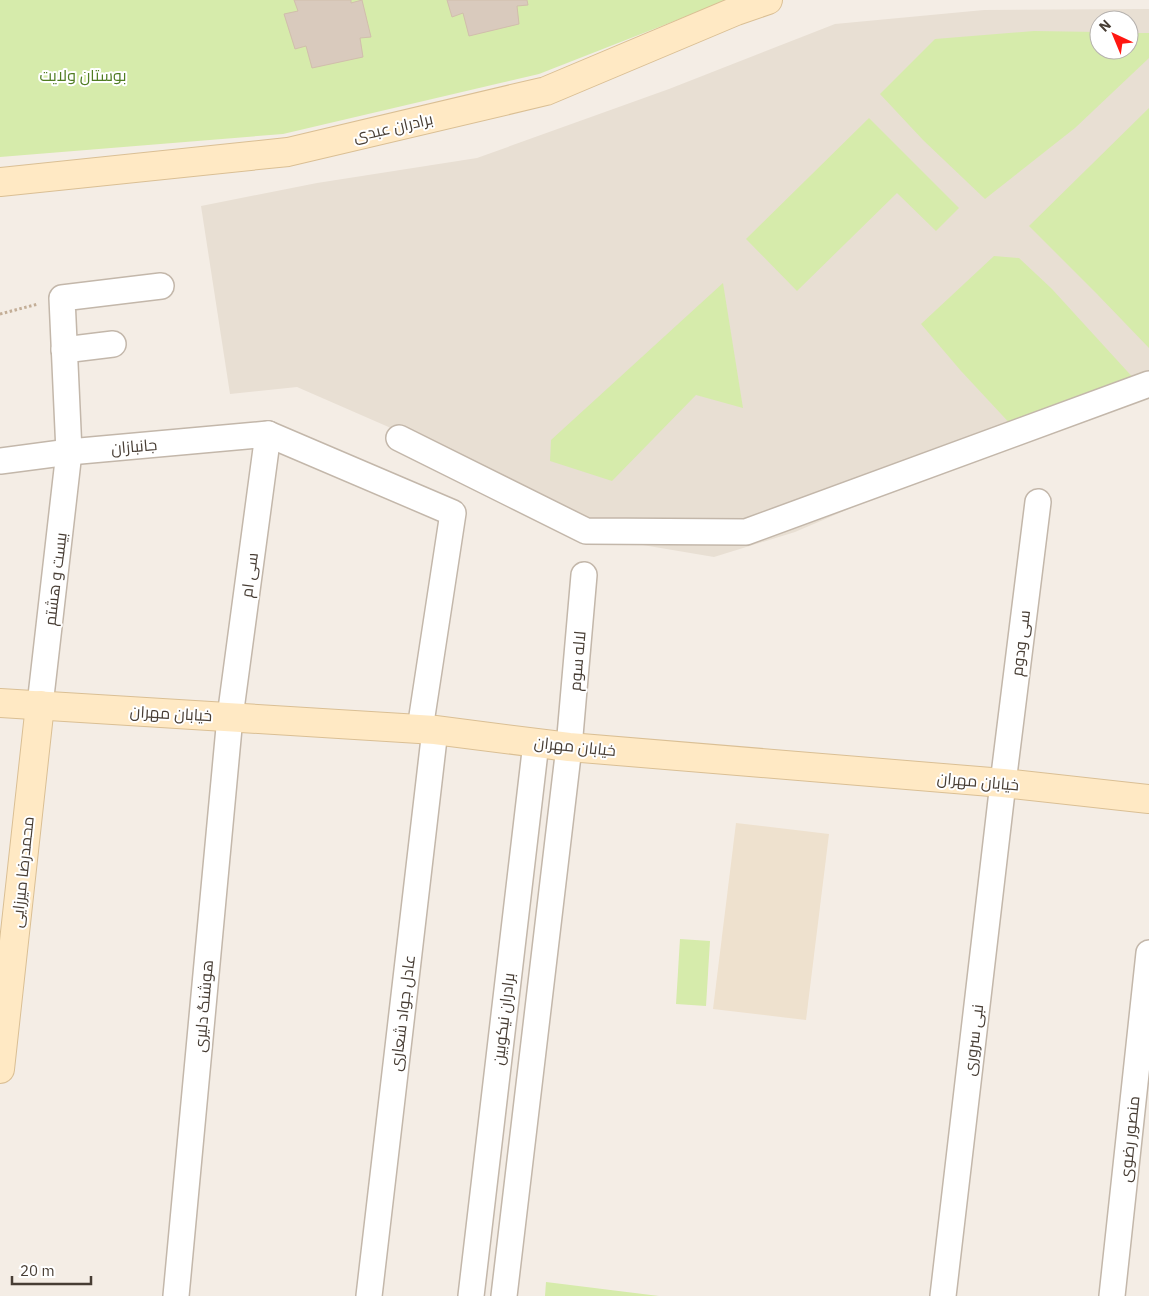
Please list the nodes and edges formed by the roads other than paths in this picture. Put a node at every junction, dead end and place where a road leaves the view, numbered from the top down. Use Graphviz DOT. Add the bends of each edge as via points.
graph roads {
  1 [pos="768,0"];
  2 [pos="0,182"];
  3 [pos="161,286"];
  4 [pos="114,344"];
  5 [pos="64,350"];
  6 [pos="1149,384"];
  7 [pos="268,434"];
  8 [pos="399,438"];
  9 [pos="69,452"];
  10 [pos="0,461"];
  11 [pos="1038,502"];
  12 [pos="584,575"];
  13 [pos="0,703"];
  14 [pos="40,705"];
  15 [pos="230,717"];
  16 [pos="427,730"];
  17 [pos="536,743"];
  18 [pos="569,747"];
  19 [pos="1002,783"];
  20 [pos="1149,799"];
  21 [pos="1149,953"];
  22 [pos="0,1069"];
  23 [pos="176,1296"];
  24 [pos="369,1296"];
  25 [pos="471,1296"];
  26 [pos="504,1296"];
  27 [pos="943,1296"];
  28 [pos="1112,1296"];
  1 -- 2 [label="main road, برادران عبدی" via="736,10 546,91 527,96 288,152"];
  3 -- 5 [label="street, بیست و هشتم" via="62,298"];
  4 -- 5 [label="street"];
  5 -- 9 [label="street, بیست و هشتم"];
  6 -- 8 [label="street" via="746,532 586,531"];
  7 -- 9 [label="street, جانبازان"];
  7 -- 15 [label="street, سی ام"];
  7 -- 16 [label="street, عادل جواد شعاری" via="453,513"];
  9 -- 10 [label="street, جانبازان"];
  9 -- 14 [label="street, بیست و هشتم"];
  11 -- 19 [label="street, سی ودوم"];
  12 -- 18 [label="street, لاله سوم"];
  13 -- 14 [label="main road, خیابان مهران"];
  14 -- 15 [label="main road, خیابان مهران"];
  14 -- 22 [label="main road, محمدرضا میرزایی"];
  15 -- 16 [label="main road, خیابان مهران"];
  15 -- 23 [label="street, هوشنگ دلیری"];
  16 -- 17 [label="main road, خیابان مهران"];
  16 -- 24 [label="street, عادل جواد شعاری"];
  17 -- 18 [label="main road, خیابان مهران"];
  17 -- 25 [label="street, برادران نیکوبین"];
  18 -- 19 [label="main road, خیابان مهران"];
  18 -- 26 [label="street, برادران نیکوبین"];
  19 -- 20 [label="main road, خیابان مهران"];
  19 -- 27 [label="street, نبی سروری"];
  21 -- 28 [label="street, منصور رضوی"];
}
